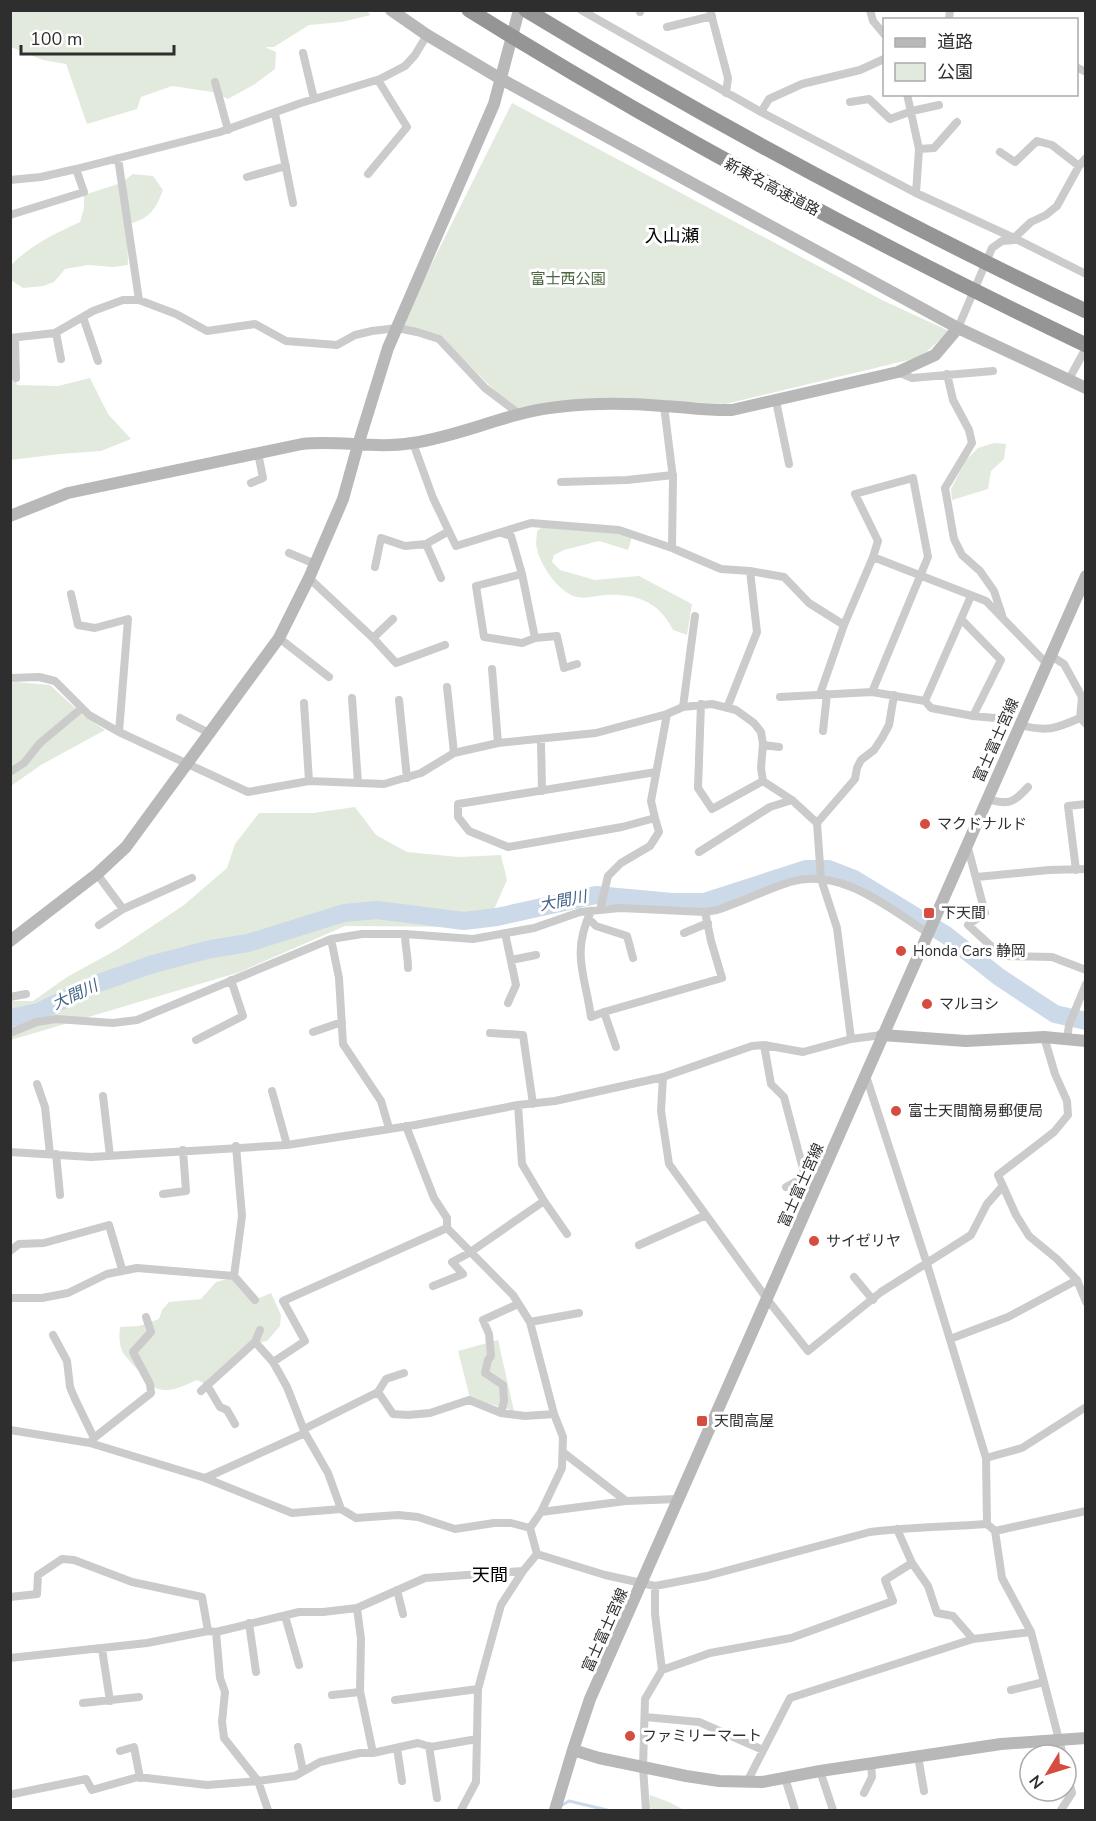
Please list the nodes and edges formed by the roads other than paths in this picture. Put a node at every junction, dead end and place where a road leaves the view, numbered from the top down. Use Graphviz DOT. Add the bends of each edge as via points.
graph roads {
  1 [pos="391,10"];
  2 [pos="469,10"];
  3 [pos="519,10"];
  4 [pos="526,10"];
  5 [pos="581,10"];
  6 [pos="870,10"];
  7 [pos="711,13"];
  8 [pos="667,27"];
  9 [pos="883,32"];
  10 [pos="427,35"];
  11 [pos="303,53"];
  12 [pos="883,60"];
  13 [pos="501,79"];
  14 [pos="378,80"];
  15 [pos="215,82"];
  16 [pos="726,93"];
  17 [pos="908,96"];
  18 [pos="314,99"];
  19 [pos="850,102"];
  20 [pos="939,105"];
  21 [pos="912,111"];
  22 [pos="761,112"];
  23 [pos="275,113"];
  24 [pos="957,122"];
  25 [pos="228,130"];
  26 [pos="919,149"];
  27 [pos="1000,152"];
  28 [pos="118,158"];
  29 [pos="1083,163"];
  30 [pos="286,166"];
  31 [pos="76,169"];
  32 [pos="368,174"];
  33 [pos="247,177"];
  34 [pos="10,180"];
  35 [pos="916,193"];
  36 [pos="293,203"];
  37 [pos="10,215"];
  38 [pos="1015,239"];
  39 [pos="1086,274"];
  40 [pos="139,300"];
  41 [pos="1086,311"];
  42 [pos="83,317"];
  43 [pos="397,328"];
  44 [pos="958,328"];
  45 [pos="56,333"];
  46 [pos="13,338"];
  47 [pos="1086,347"];
  48 [pos="61,359"];
  49 [pos="98,361"];
  50 [pos="993,371"];
  51 [pos="898,372"];
  52 [pos="947,374"];
  53 [pos="16,378"];
  54 [pos="1069,379"];
  55 [pos="1086,387"];
  56 [pos="776,401"];
  57 [pos="664,406"];
  58 [pos="518,413"];
  59 [pos="413,443"];
  60 [pos="358,445"];
  61 [pos="258,453"];
  62 [pos="789,464"];
  63 [pos="673,475"];
  64 [pos="561,482"];
  65 [pos="251,483"];
  66 [pos="10,516"];
  67 [pos="449,531"];
  68 [pos="501,533"];
  69 [pos="426,544"];
  70 [pos="672,548"];
  71 [pos="289,553"];
  72 [pos="873,557"];
  73 [pos="315,564"];
  74 [pos="375,567"];
  75 [pos="750,571"];
  76 [pos="522,574"];
  77 [pos="921,576"];
  78 [pos="1086,576"];
  79 [pos="309,578"];
  80 [pos="441,578"];
  81 [pos="71,594"];
  82 [pos="971,596"];
  83 [pos="695,616"];
  84 [pos="1002,616"];
  85 [pos="393,619"];
  86 [pos="962,619"];
  87 [pos="844,625"];
  88 [pos="373,638"];
  89 [pos="535,638"];
  90 [pos="279,639"];
  91 [pos="444,645"];
  92 [pos="1049,660"];
  93 [pos="578,664"];
  94 [pos="492,669"];
  95 [pos="329,677"];
  96 [pos="10,678"];
  97 [pos="447,687"];
  98 [pos="872,692"];
  99 [pos="824,694"];
  100 [pos="894,695"];
  101 [pos="352,698"];
  102 [pos="780,698"];
  103 [pos="399,700"];
  104 [pos="925,701"];
  105 [pos="304,703"];
  106 [pos="701,704"];
  107 [pos="683,707"];
  108 [pos="82,708"];
  109 [pos="727,708"];
  110 [pos="667,714"];
  111 [pos="973,716"];
  112 [pos="180,718"];
  113 [pos="994,718"];
  114 [pos="1083,721"];
  115 [pos="1020,725"];
  116 [pos="823,731"];
  117 [pos="119,732"];
  118 [pos="209,733"];
  119 [pos="541,740"];
  120 [pos="498,743"];
  121 [pos="763,745"];
  122 [pos="779,747"];
  123 [pos="454,753"];
  124 [pos="187,764"];
  125 [pos="10,772"];
  126 [pos="656,772"];
  127 [pos="407,778"];
  128 [pos="309,781"];
  129 [pos="764,781"];
  130 [pos="358,783"];
  131 [pos="1028,788"];
  132 [pos="542,791"];
  133 [pos="986,799"];
  134 [pos="792,800"];
  135 [pos="1086,804"];
  136 [pos="655,818"];
  137 [pos="817,823"];
  138 [pos="966,843"];
  139 [pos="699,852"];
  140 [pos="1081,869"];
  141 [pos="97,874"];
  142 [pos="977,877"];
  143 [pos="192,878"];
  144 [pos="821,879"];
  145 [pos="123,909"];
  146 [pos="705,912"];
  147 [pos="593,913"];
  148 [pos="708,923"];
  149 [pos="99,925"];
  150 [pos="505,933"];
  151 [pos="684,933"];
  152 [pos="928,933"];
  153 [pos="405,934"];
  154 [pos="331,939"];
  155 [pos="10,941"];
  156 [pos="536,955"];
  157 [pos="633,958"];
  158 [pos="511,960"];
  159 [pos="408,968"];
  160 [pos="1086,970"];
  161 [pos="231,980"];
  162 [pos="1086,984"];
  163 [pos="26,994"];
  164 [pos="10,997"];
  165 [pos="508,1003"];
  166 [pos="604,1012"];
  167 [pos="342,1022"];
  168 [pos="313,1032"];
  169 [pos="10,1033"];
  170 [pos="490,1033"];
  171 [pos="882,1035"];
  172 [pos="1044,1037"];
  173 [pos="1067,1038"];
  174 [pos="851,1039"];
  175 [pos="196,1040"];
  176 [pos="1086,1041"];
  177 [pos="764,1045"];
  178 [pos="616,1047"];
  179 [pos="866,1076"];
  180 [pos="663,1077"];
  181 [pos="37,1084"];
  182 [pos="272,1090"];
  183 [pos="103,1096"];
  184 [pos="533,1104"];
  185 [pos="518,1106"];
  186 [pos="406,1126"];
  187 [pos="389,1128"];
  188 [pos="287,1145"];
  189 [pos="236,1146"];
  190 [pos="183,1150"];
  191 [pos="10,1152"];
  192 [pos="53,1154"];
  193 [pos="110,1156"];
  194 [pos="806,1180"];
  195 [pos="786,1187"];
  196 [pos="1002,1187"];
  197 [pos="814,1191"];
  198 [pos="163,1194"];
  199 [pos="60,1195"];
  200 [pos="544,1201"];
  201 [pos="706,1215"];
  202 [pos="447,1228"];
  203 [pos="567,1234"];
  204 [pos="639,1245"];
  205 [pos="10,1251"];
  206 [pos="469,1253"];
  207 [pos="927,1264"];
  208 [pos="122,1269"];
  209 [pos="234,1276"];
  210 [pos="854,1277"];
  211 [pos="1077,1280"];
  212 [pos="433,1286"];
  213 [pos="10,1298"];
  214 [pos="767,1299"];
  215 [pos="255,1300"];
  216 [pos="873,1300"];
  217 [pos="1086,1302"];
  218 [pos="518,1304"];
  219 [pos="579,1313"];
  220 [pos="146,1317"];
  221 [pos="530,1322"];
  222 [pos="260,1330"];
  223 [pos="53,1335"];
  224 [pos="950,1340"];
  225 [pos="255,1342"];
  226 [pos="273,1362"];
  227 [pos="404,1373"];
  228 [pos="378,1392"];
  229 [pos="1086,1407"];
  230 [pos="501,1413"];
  231 [pos="554,1414"];
  232 [pos="236,1424"];
  233 [pos="10,1430"];
  234 [pos="305,1431"];
  235 [pos="92,1441"];
  236 [pos="564,1453"];
  237 [pos="986,1458"];
  238 [pos="206,1478"];
  239 [pos="678,1499"];
  240 [pos="626,1501"];
  241 [pos="341,1509"];
  242 [pos="1086,1511"];
  243 [pos="541,1512"];
  244 [pos="987,1524"];
  245 [pos="530,1528"];
  246 [pos="897,1528"];
  247 [pos="995,1531"];
  248 [pos="537,1554"];
  249 [pos="912,1563"];
  250 [pos="523,1571"];
  251 [pos="642,1582"];
  252 [pos="655,1586"];
  253 [pos="397,1590"];
  254 [pos="10,1597"];
  255 [pos="357,1608"];
  256 [pos="403,1614"];
  257 [pos="285,1616"];
  258 [pos="249,1623"];
  259 [pos="212,1631"];
  260 [pos="1031,1632"];
  261 [pos="973,1639"];
  262 [pos="102,1649"];
  263 [pos="10,1658"];
  264 [pos="299,1665"];
  265 [pos="662,1670"];
  266 [pos="256,1672"];
  267 [pos="1044,1682"];
  268 [pos="478,1689"];
  269 [pos="1011,1690"];
  270 [pos="360,1692"];
  271 [pos="332,1695"];
  272 [pos="139,1697"];
  273 [pos="395,1700"];
  274 [pos="110,1701"];
  275 [pos="83,1703"];
  276 [pos="645,1717"];
  277 [pos="1086,1738"];
  278 [pos="477,1739"];
  279 [pos="1059,1741"];
  280 [pos="429,1746"];
  281 [pos="298,1747"];
  282 [pos="397,1748"];
  283 [pos="573,1750"];
  284 [pos="763,1750"];
  285 [pos="120,1752"];
  286 [pos="373,1753"];
  287 [pos="918,1756"];
  288 [pos="871,1763"];
  289 [pos="643,1767"];
  290 [pos="820,1771"];
  291 [pos="303,1772"];
  292 [pos="140,1778"];
  293 [pos="785,1778"];
  294 [pos="258,1781"];
  295 [pos="402,1781"];
  296 [pos="747,1782"];
  297 [pos="924,1791"];
  298 [pos="864,1793"];
  299 [pos="13,1794"];
  300 [pos="437,1798"];
  301 [pos="646,1806"];
  302 [pos="268,1810"];
  303 [pos="461,1810"];
  304 [pos="555,1810"];
  305 [pos="795,1810"];
  306 [pos="833,1810"];
  1 -- 10 [label="street"];
  2 -- 47 [label="highway, 新東名高速道路, bridge" via="699,147"];
  3 -- 13 [label="street"];
  4 -- 41 [label="highway, 新東名高速道路, bridge" via="747,139"];
  5 -- 16 [label="street"];
  6 -- 9 [label="street" via="873,21"];
  7 -- 8 [label="street"];
  7 -- 16 [label="street" via="728,78"];
  10 -- 13 [label="street"];
  10 -- 14 [label="street" via="405,66"];
  11 -- 18 [label="street"];
  12 -- 22 [label="street" via="860,70 802,84 769,99"];
  13 -- 43 [label="street" via="495,104"];
  13 -- 44 [label="street"];
  14 -- 18 [label="street"];
  14 -- 32 [label="street" via="407,127"];
  15 -- 25 [label="street"];
  16 -- 22 [label="street"];
  17 -- 21 [label="street"];
  18 -- 23 [label="street"];
  19 -- 21 [label="street" via="870,99 890,119"];
  20 -- 21 [label="street"];
  21 -- 26 [label="street"];
  22 -- 35 [label="street"];
  23 -- 25 [label="street"];
  23 -- 30 [label="street"];
  24 -- 26 [label="street" via="934,148"];
  25 -- 28 [label="street"];
  26 -- 35 [label="street"];
  27 -- 29 [label="street" via="1015,162 1037,141"];
  28 -- 31 [label="street"];
  28 -- 40 [label="street"];
  29 -- 38 [label="street" via="1057,206 1031,222"];
  30 -- 33 [label="street"];
  30 -- 36 [label="street"];
  31 -- 34 [label="street"];
  31 -- 37 [label="street" via="84,192"];
  35 -- 38 [label="street"];
  38 -- 39 [label="street"];
  38 -- 44 [label="street" via="992,248"];
  40 -- 42 [label="street" via="123,300"];
  40 -- 43 [label="street" via="207,331 255,324 285,341 337,345 364,333"];
  42 -- 45 [label="street"];
  42 -- 49 [label="street"];
  43 -- 58 [label="street" via="438,339 485,388"];
  43 -- 60 [label="street"];
  44 -- 51 [label="street" via="935,355"];
  44 -- 54 [label="street"];
  45 -- 46 [label="street"];
  45 -- 48 [label="street"];
  46 -- 53 [label="street"];
  47 -- 54 [label="street"];
  50 -- 52 [label="street"];
  51 -- 52 [label="street" via="912,378"];
  51 -- 56 [label="street"];
  52 -- 84 [label="street" via="953,400 972,443 945,488 954,539 962,555 994,591"];
  54 -- 55 [label="street"];
  56 -- 57 [label="street" via="710,411"];
  56 -- 62 [label="street"];
  57 -- 58 [label="street" via="559,406"];
  57 -- 63 [label="street"];
  58 -- 59 [label="street"];
  59 -- 60 [label="street"];
  59 -- 67 [label="street"];
  60 -- 61 [label="street" via="320,442"];
  60 -- 73 [label="street" via="343,499"];
  61 -- 65 [label="street" via="263,478"];
  61 -- 66 [label="street" via="68,493"];
  63 -- 64 [label="street"];
  63 -- 70 [label="street"];
  67 -- 68 [label="street" via="456,546"];
  67 -- 69 [label="street"];
  68 -- 70 [label="street" via="531,523 619,530"];
  68 -- 76 [label="street" via="511,536"];
  69 -- 74 [label="street" via="405,546 381,538"];
  69 -- 80 [label="street"];
  70 -- 75 [label="street" via="721,568"];
  71 -- 73 [label="street"];
  72 -- 77 [label="street"];
  72 -- 77 [label="street" via="878,541 855,494 913,478 927,557"];
  72 -- 87 [label="street"];
  73 -- 79 [label="street"];
  75 -- 87 [label="street" via="784,577 809,603"];
  75 -- 109 [label="street" via="757,632"];
  76 -- 89 [label="street"];
  76 -- 89 [label="street" via="476,586 484,637 522,642"];
  77 -- 82 [label="street"];
  77 -- 98 [label="street"];
  78 -- 92 [label="street, 富士富士宮線"];
  79 -- 88 [label="street"];
  79 -- 90 [label="street"];
  81 -- 117 [label="street" via="78,625 95,628 128,619"];
  82 -- 84 [label="street" via="986,601"];
  82 -- 86 [label="street"];
  83 -- 107 [label="street"];
  84 -- 92 [label="street"];
  85 -- 88 [label="street"];
  86 -- 104 [label="street"];
  86 -- 111 [label="street" via="1001,660"];
  87 -- 99 [label="street"];
  88 -- 91 [label="street" via="396,663"];
  89 -- 93 [label="street" via="557,636 564,668"];
  90 -- 95 [label="street"];
  90 -- 118 [label="street"];
  92 -- 114 [label="street" via="1064,664 1082,698"];
  92 -- 115 [label="street, 富士富士宮線"];
  94 -- 120 [label="street"];
  96 -- 108 [label="street" via="55,681"];
  97 -- 123 [label="street"];
  98 -- 99 [label="street"];
  98 -- 100 [label="street"];
  99 -- 102 [label="street"];
  99 -- 116 [label="street"];
  100 -- 104 [label="street"];
  100 -- 137 [label="street" via="889,725 882,738 861,760 855,779"];
  101 -- 130 [label="street"];
  103 -- 127 [label="street"];
  104 -- 111 [label="street" via="931,708"];
  105 -- 128 [label="street"];
  106 -- 107 [label="street"];
  106 -- 109 [label="street"];
  106 -- 129 [label="street" via="698,788 712,808"];
  107 -- 110 [label="street"];
  108 -- 117 [label="street"];
  108 -- 125 [label="street"];
  109 -- 121 [label="street" via="754,723 761,732"];
  110 -- 119 [label="street" via="596,733"];
  110 -- 126 [label="street"];
  111 -- 113 [label="street"];
  112 -- 118 [label="street"];
  114 -- 115 [label="street" via="1052,729"];
  115 -- 133 [label="street, 富士富士宮線"];
  117 -- 124 [label="street"];
  118 -- 124 [label="street"];
  119 -- 120 [label="street"];
  119 -- 132 [label="street"];
  120 -- 123 [label="street"];
  121 -- 122 [label="street"];
  121 -- 129 [label="street"];
  123 -- 127 [label="street"];
  124 -- 128 [label="street" via="248,792"];
  124 -- 141 [label="street" via="138,834"];
  126 -- 132 [label="street"];
  126 -- 136 [label="street" via="651,801"];
  127 -- 130 [label="street" via="384,784"];
  128 -- 130 [label="street"];
  129 -- 134 [label="street"];
  131 -- 133 [label="street" via="1010,803"];
  132 -- 136 [label="street" via="458,804 458,817 469,831 508,847"];
  133 -- 138 [label="street, 富士富士宮線"];
  134 -- 137 [label="street"];
  134 -- 139 [label="street" via="770,807"];
  135 -- 140 [label="street" via="1068,806"];
  136 -- 147 [label="street" via="659,832 650,846 621,862 608,876"];
  137 -- 144 [label="street"];
  138 -- 142 [label="street"];
  138 -- 152 [label="street, 富士富士宮線"];
  140 -- 142 [label="street"];
  141 -- 145 [label="street"];
  141 -- 155 [label="street"];
  142 -- 160 [label="street" via="985,913 968,925 1002,956 1052,957"];
  143 -- 145 [label="street"];
  144 -- 146 [label="street" via="790,882"];
  144 -- 152 [label="street" via="851,886"];
  144 -- 174 [label="street" via="837,928"];
  145 -- 149 [label="street"];
  146 -- 147 [label="street" via="620,908"];
  146 -- 148 [label="street"];
  147 -- 150 [label="street" via="580,912 534,928"];
  147 -- 157 [label="street" via="596,926 627,936"];
  147 -- 166 [label="street" via="583,927 580,960 591,1017"];
  148 -- 151 [label="street"];
  148 -- 166 [label="street" via="722,978"];
  150 -- 153 [label="street" via="472,939"];
  150 -- 158 [label="street"];
  152 -- 171 [label="street, 富士富士宮線"];
  153 -- 154 [label="street"];
  153 -- 159 [label="street"];
  154 -- 161 [label="street"];
  154 -- 167 [label="street"];
  156 -- 158 [label="street"];
  158 -- 165 [label="street" via="516,985"];
  161 -- 169 [label="street" via="137,1020 113,1023 56,1019"];
  161 -- 175 [label="street" via="243,1016"];
  162 -- 173 [label="street" via="1074,1009"];
  163 -- 164 [label="street"];
  166 -- 178 [label="street"];
  167 -- 168 [label="street"];
  167 -- 187 [label="street" via="343,1044 381,1101"];
  170 -- 184 [label="street" via="523,1035"];
  171 -- 172 [label="street" via="966,1041"];
  171 -- 174 [label="street"];
  171 -- 179 [label="street, 富士富士宮線"];
  172 -- 173 [label="street"];
  172 -- 196 [label="street" via="1067,1101 1068,1115 1054,1132 998,1175"];
  173 -- 176 [label="street"];
  174 -- 177 [label="street" via="803,1052"];
  177 -- 180 [label="street"];
  177 -- 194 [label="street" via="771,1084 784,1096"];
  179 -- 197 [label="street, 富士富士宮線"];
  179 -- 207 [label="street"];
  180 -- 184 [label="street"];
  180 -- 201 [label="street" via="661,1111 669,1164"];
  181 -- 192 [label="street"];
  182 -- 188 [label="street"];
  183 -- 193 [label="street"];
  184 -- 185 [label="street"];
  185 -- 186 [label="street"];
  185 -- 200 [label="street" via="522,1164"];
  186 -- 187 [label="street"];
  186 -- 202 [label="street" via="434,1198 447,1218"];
  187 -- 188 [label="street"];
  188 -- 189 [label="street"];
  189 -- 190 [label="street"];
  189 -- 209 [label="street" via="242,1216"];
  190 -- 193 [label="street"];
  190 -- 198 [label="street" via="186,1191"];
  191 -- 192 [label="street"];
  192 -- 193 [label="street"];
  192 -- 199 [label="street"];
  194 -- 195 [label="street"];
  194 -- 197 [label="street"];
  196 -- 207 [label="street" via="987,1204 971,1235"];
  196 -- 211 [label="street" via="1029,1236"];
  197 -- 214 [label="street, 富士富士宮線"];
  200 -- 203 [label="street"];
  200 -- 206 [label="street"];
  201 -- 204 [label="street"];
  201 -- 214 [label="street"];
  202 -- 206 [label="street"];
  202 -- 226 [label="street" via="283,1302 305,1341"];
  205 -- 208 [label="street" via="19,1244 44,1243 109,1225"];
  206 -- 212 [label="street" via="452,1262 463,1274"];
  206 -- 218 [label="street"];
  207 -- 216 [label="street"];
  207 -- 224 [label="street"];
  208 -- 209 [label="street"];
  208 -- 213 [label="street" via="68,1293"];
  209 -- 215 [label="street"];
  210 -- 216 [label="street"];
  211 -- 217 [label="street"];
  211 -- 224 [label="street" via="1008,1317"];
  214 -- 216 [label="street" via="808,1351"];
  214 -- 239 [label="street, 富士富士宮線"];
  218 -- 221 [label="street"];
  218 -- 230 [label="street" via="483,1320 491,1356 485,1373 503,1385"];
  219 -- 221 [label="street"];
  220 -- 235 [label="street" via="151,1332 133,1352 151,1393"];
  221 -- 231 [label="street"];
  222 -- 225 [label="street"];
  223 -- 235 [label="street" via="67,1361 73,1393"];
  224 -- 237 [label="street"];
  225 -- 226 [label="street"];
  225 -- 232 [label="street" via="204,1388"];
  226 -- 234 [label="street"];
  227 -- 228 [label="street" via="386,1378"];
  228 -- 230 [label="street" via="393,1414 430,1413 469,1400"];
  228 -- 234 [label="street"];
  229 -- 237 [label="street" via="1022,1448"];
  230 -- 231 [label="street"];
  231 -- 236 [label="street" via="563,1437"];
  233 -- 235 [label="street"];
  234 -- 238 [label="street"];
  234 -- 241 [label="street" via="328,1473"];
  235 -- 238 [label="street"];
  236 -- 240 [label="street"];
  236 -- 243 [label="street" via="562,1468"];
  237 -- 244 [label="street"];
  238 -- 241 [label="street" via="292,1513"];
  239 -- 240 [label="street"];
  239 -- 251 [label="street, 富士富士宮線"];
  240 -- 243 [label="street"];
  241 -- 245 [label="street" via="356,1518 418,1517 455,1529 494,1523"];
  242 -- 247 [label="street"];
  243 -- 245 [label="street"];
  244 -- 246 [label="street"];
  244 -- 247 [label="street"];
  245 -- 248 [label="street"];
  246 -- 249 [label="street"];
  246 -- 252 [label="street" via="845,1537 707,1576"];
  247 -- 260 [label="street" via="1002,1578"];
  248 -- 250 [label="street"];
  248 -- 251 [label="street"];
  249 -- 261 [label="street" via="927,1586 937,1613 953,1616"];
  249 -- 265 [label="street" via="885,1580 893,1601 791,1638 710,1653"];
  250 -- 253 [label="street" via="425,1578"];
  250 -- 268 [label="street" via="501,1605"];
  251 -- 252 [label="street"];
  251 -- 283 [label="street, 富士富士宮線" via="590,1699"];
  252 -- 265 [label="street"];
  253 -- 255 [label="street"];
  253 -- 256 [label="street"];
  254 -- 259 [label="street" via="38,1594 38,1575 62,1559 74,1560 132,1582 202,1597"];
  255 -- 257 [label="street"];
  255 -- 270 [label="street"];
  257 -- 258 [label="street"];
  257 -- 264 [label="street"];
  258 -- 259 [label="street"];
  258 -- 266 [label="street"];
  259 -- 262 [label="street"];
  259 -- 294 [label="street" via="225,1692 224,1738"];
  260 -- 261 [label="street"];
  260 -- 267 [label="street"];
  261 -- 284 [label="street" via="790,1698"];
  262 -- 263 [label="street"];
  262 -- 274 [label="street"];
  265 -- 276 [label="street" via="645,1699"];
  267 -- 269 [label="street"];
  267 -- 279 [label="street"];
  268 -- 273 [label="street"];
  268 -- 278 [label="street"];
  270 -- 271 [label="street"];
  270 -- 286 [label="street"];
  272 -- 274 [label="street"];
  274 -- 275 [label="street"];
  276 -- 284 [label="street" via="699,1722"];
  276 -- 289 [label="street"];
  277 -- 279 [label="street"];
  278 -- 280 [label="street"];
  278 -- 303 [label="street" via="476,1782"];
  279 -- 287 [label="street" via="1001,1744"];
  280 -- 282 [label="street" via="418,1743"];
  280 -- 300 [label="street"];
  281 -- 291 [label="street"];
  282 -- 286 [label="street"];
  282 -- 295 [label="street"];
  283 -- 289 [label="street"];
  283 -- 304 [label="street, 富士富士宮線"];
  284 -- 296 [label="street"];
  285 -- 292 [label="street" via="134,1747"];
  286 -- 291 [label="street" via="334,1758"];
  287 -- 288 [label="street"];
  287 -- 297 [label="street"];
  288 -- 290 [label="street"];
  288 -- 298 [label="street" via="872,1777"];
  289 -- 296 [label="street" via="719,1781"];
  289 -- 301 [label="street"];
  290 -- 293 [label="street"];
  290 -- 306 [label="street"];
  291 -- 294 [label="street"];
  292 -- 294 [label="street" via="207,1785"];
  292 -- 299 [label="street" via="92,1790 86,1779"];
  293 -- 296 [label="street"];
  293 -- 305 [label="street"];
  294 -- 302 [label="street"];
}
